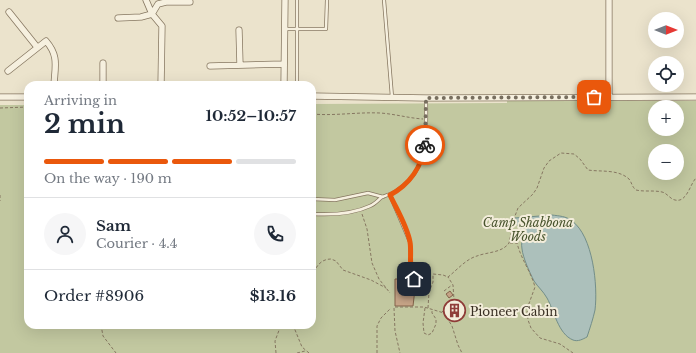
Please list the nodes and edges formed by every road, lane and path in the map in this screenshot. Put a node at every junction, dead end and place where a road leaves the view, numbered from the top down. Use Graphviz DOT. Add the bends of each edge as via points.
graph roads {
  1 [pos="146,0"];
  2 [pos="285,0"];
  3 [pos="298,0"];
  4 [pos="327,0"];
  5 [pos="384,0"];
  6 [pos="609,0"];
  7 [pos="190,2"];
  8 [pos="9,12"];
  9 [pos="152,14"];
  10 [pos="118,18"];
  11 [pos="285,29"];
  12 [pos="297,29"];
  13 [pos="239,30"];
  14 [pos="37,47"];
  15 [pos="103,63"];
  16 [pos="284,64"];
  17 [pos="240,65"];
  18 [pos="210,66"];
  19 [pos="8,71"];
  20 [pos="54,81"];
  21 [pos="103,81"];
  22 [pos="162,81"];
  23 [pos="284,81"];
  24 [pos="297,81"];
  25 [pos="316,96"];
  26 [pos="24,97"];
  27 [pos="392,97"];
  28 [pos="609,97"];
  29 [pos="696,97"];
  30 [pos="0,98"];
  31 [pos="426,98"];
  32 [pos="24,107"];
  33 [pos="0,108"];
  34 [pos="316,114"];
  35 [pos="426,119"];
  36 [pos="696,178"];
  37 [pos="0,195"];
  38 [pos="390,195"];
  39 [pos="384,197"];
  40 [pos="316,199"];
  41 [pos="0,201"];
  42 [pos="360,209"];
  43 [pos="316,214"];
  44 [pos="509,243"];
  45 [pos="316,268"];
  46 [pos="448,277"];
  47 [pos="418,281"];
  48 [pos="453,285"];
  49 [pos="386,288"];
  50 [pos="444,291"];
  51 [pos="390,293"];
  52 [pos="425,307"];
  53 [pos="391,308"];
  54 [pos="428,308"];
  55 [pos="432,309"];
  56 [pos="442,312"];
  57 [pos="102,329"];
  58 [pos="280,329"];
  59 [pos="294,329"];
  60 [pos="305,350"];
  61 [pos="116,353"];
  62 [pos="276,353"];
  63 [pos="298,353"];
  64 [pos="309,353"];
  65 [pos="377,353"];
  66 [pos="400,353"];
  67 [pos="462,353"];
  68 [pos="573,353"];
  1 -- 9 [label="street"];
  2 -- 11 [label="street"];
  3 -- 12 [label="lane"];
  4 -- 12 [label="lane" via="326,29"];
  5 -- 27 [label="lane"];
  6 -- 28 [label="street"];
  7 -- 9 [label="street" via="158,4"];
  8 -- 14 [label="street"];
  9 -- 10 [label="street"];
  9 -- 22 [label="street" via="162,26"];
  11 -- 12 [label="lane"];
  11 -- 16 [label="street"];
  12 -- 24 [label="lane"];
  13 -- 17 [label="street"];
  14 -- 19 [label="street"];
  14 -- 20 [label="street" via="46,41 52,49 55,56"];
  15 -- 21 [label="street"];
  16 -- 17 [label="street"];
  16 -- 23 [label="street"];
  17 -- 18 [label="street"];
  25 -- 27 [label="street"];
  26 -- 30 [label="street"];
  27 -- 31 [label="street"];
  28 -- 29 [label="street"];
  28 -- 31 [label="street"];
  31 -- 35 [label="lane"];
  32 -- 33 [label="path"];
  34 -- 35 [label="path" via="380,113"];
  35 -- 38 [label="lane" via="421,161 411,178"];
  36 -- 44 [label="path" via="686,196 679,200 672,199 664,193 636,190 630,180 617,173 588,170 574,154 561,153 544,168 533,194 518,208"];
  37 -- 41 [label="path"];
  38 -- 39 [label="lane"];
  38 -- 47 [label="lane" via="408,235 411,274"];
  39 -- 40 [label="lane" via="368,193 335,200"];
  39 -- 42 [label="lane"];
  42 -- 43 [label="lane"];
  42 -- 49 [label="path" via="367,229 372,263"];
  44 -- 46 [label="path" via="507,247 467,261"];
  44 -- 68 [label="path" via="517,243 534,284 527,309 531,328 540,338 560,344"];
  45 -- 49 [label="path" via="322,261 330,259 336,261 343,270"];
  46 -- 48 [label="path"];
  46 -- 54 [label="path" via="433,274"];
  48 -- 50 [label="path"];
  48 -- 56 [label="path" via="454,300"];
  49 -- 51 [label="path"];
  52 -- 54 [label="path"];
  52 -- 55 [label="path" via="423,332 428,335 432,333 436,324"];
  52 -- 66 [label="path" via="394,308 395,331"];
  53 -- 65 [label="path" via="377,326"];
  54 -- 55 [label="path"];
  55 -- 56 [label="path"];
  56 -- 67 [label="path" via="452,326"];
  57 -- 61 [label="path" via="106,342"];
  58 -- 62 [label="path"];
  59 -- 60 [label="path"];
  60 -- 63 [label="path"];
  60 -- 64 [label="path"];
}
